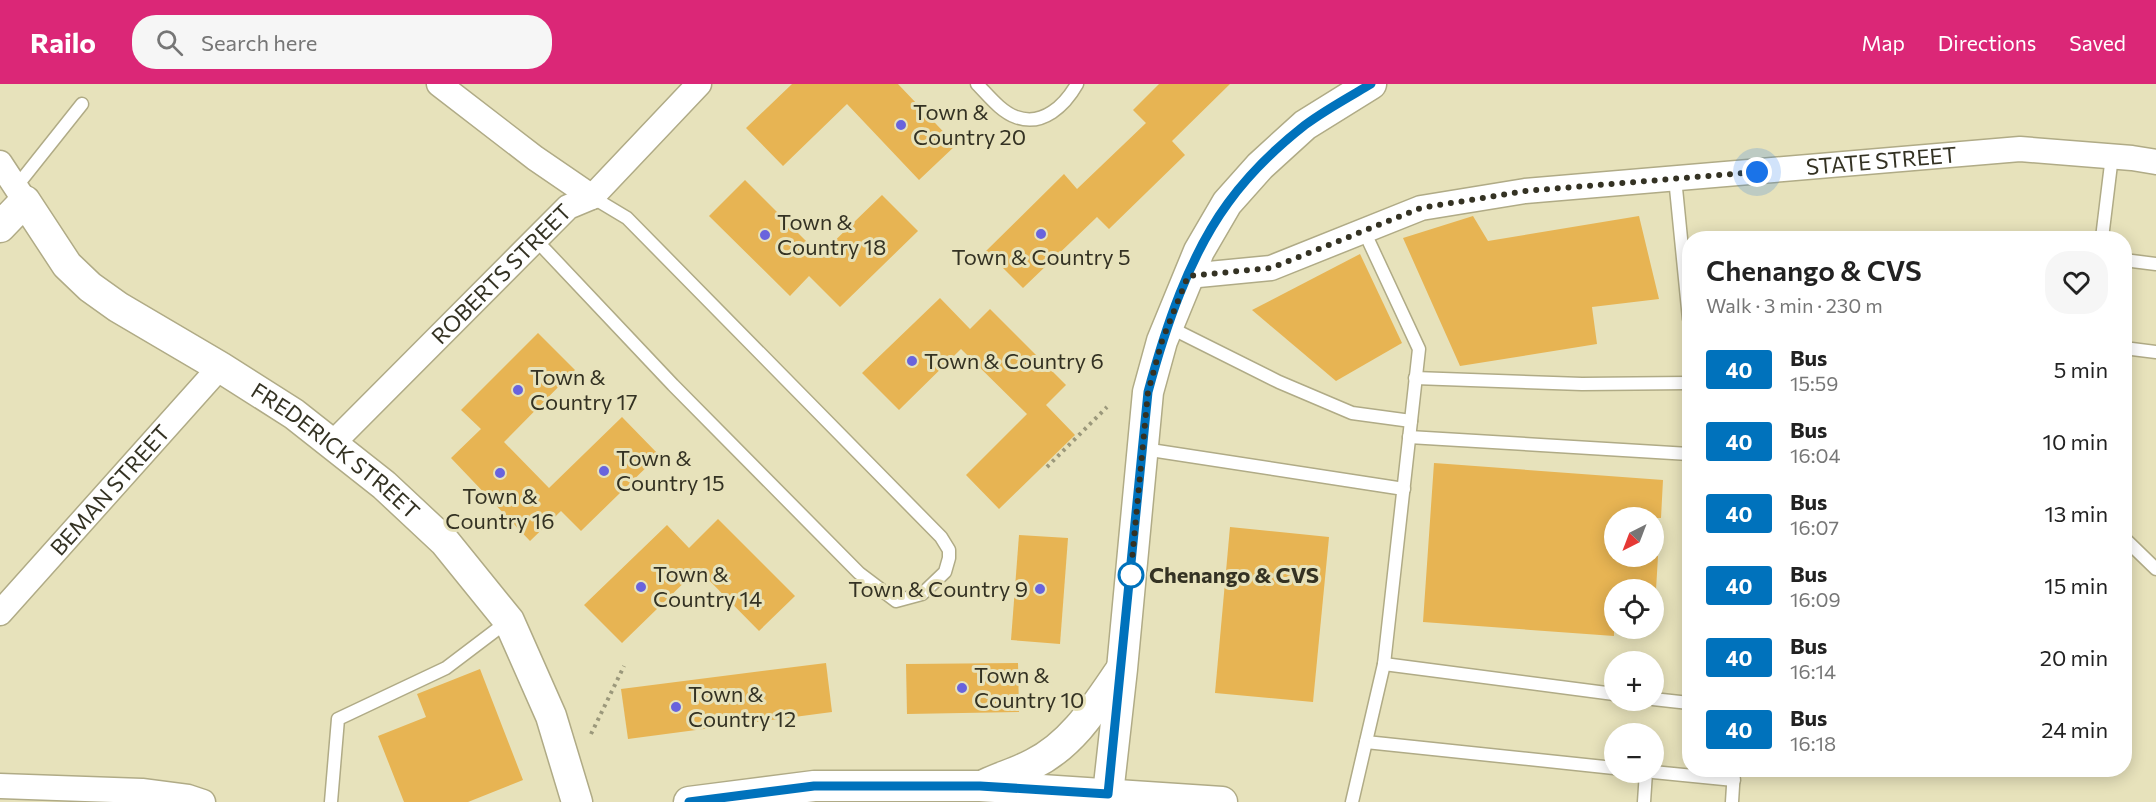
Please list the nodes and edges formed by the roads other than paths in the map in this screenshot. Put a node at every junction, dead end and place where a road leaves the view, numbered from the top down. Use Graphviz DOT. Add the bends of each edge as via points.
graph roads {
  1 [pos="439,84"];
  2 [pos="699,84"];
  3 [pos="977,84"];
  4 [pos="1077,84"];
  5 [pos="1371,84"];
  6 [pos="82,104"];
  7 [pos="2112,156"];
  8 [pos="2156,162"];
  9 [pos="0,163"];
  10 [pos="1675,178"];
  11 [pos="20,194"];
  12 [pos="592,196"];
  13 [pos="0,227"];
  14 [pos="1364,231"];
  15 [pos="2103,231"];
  16 [pos="536,240"];
  17 [pos="1682,248"];
  18 [pos="2132,261"];
  19 [pos="2156,264"];
  20 [pos="1188,276"];
  21 [pos="1168,326"];
  22 [pos="2132,349"];
  23 [pos="2156,352"];
  24 [pos="220,367"];
  25 [pos="1416,378"];
  26 [pos="1682,383"];
  27 [pos="1411,421"];
  28 [pos="1409,437"];
  29 [pos="333,444"];
  30 [pos="1143,448"];
  31 [pos="1682,454"];
  32 [pos="1404,489"];
  33 [pos="2132,546"];
  34 [pos="2156,569"];
  35 [pos="0,613"];
  36 [pos="509,621"];
  37 [pos="1384,664"];
  38 [pos="1122,669"];
  39 [pos="1604,693"];
  40 [pos="1664,700"];
  41 [pos="1682,702"];
  42 [pos="1366,742"];
  43 [pos="1604,767"];
  44 [pos="1664,772"];
  45 [pos="1682,773"];
  46 [pos="1734,777"];
  47 [pos="1645,783"];
  48 [pos="0,786"];
  49 [pos="980,786"];
  50 [pos="886,794"];
  51 [pos="1046,796"];
  52 [pos="1108,798"];
  53 [pos="203,802"];
  54 [pos="331,802"];
  55 [pos="577,802"];
  56 [pos="689,802"];
  57 [pos="1222,802"];
  58 [pos="1352,802"];
  59 [pos="1644,802"];
  60 [pos="1732,802"];
  1 -- 12 [label="street" via="535,158"];
  2 -- 12 [label="street, ROBERTS STREET"];
  3 -- 4 [label="lane" via="997,105 1016,117 1031,120 1059,109"];
  5 -- 20 [label="street" via="1305,125 1260,166 1227,203"];
  6 -- 11 [label="lane"];
  7 -- 8 [label="street, STATE STREET"];
  7 -- 10 [label="street, STATE STREET" via="2020,149"];
  7 -- 15 [label="lane"];
  9 -- 11 [label="street"];
  10 -- 14 [label="street, STATE STREET" via="1525,191 1421,208"];
  10 -- 17 [label="lane"];
  11 -- 13 [label="street"];
  11 -- 24 [label="street, FREDERICK STREET" via="67,265 90,287"];
  12 -- 16 [label="street, ROBERTS STREET" via="568,207"];
  12 -- 16 [label="lane" via="627,218 940,537 949,550 945,572 922,594 896,601 859,573"];
  14 -- 20 [label="street, STATE STREET" via="1271,268"];
  14 -- 25 [label="lane" via="1419,349"];
  16 -- 29 [label="street, ROBERTS STREET"];
  18 -- 19 [label="lane"];
  20 -- 21 [label="street"];
  21 -- 27 [label="lane" via="1279,382 1352,413"];
  21 -- 30 [label="street" via="1148,392"];
  22 -- 23 [label="lane"];
  24 -- 29 [label="street, FREDERICK STREET"];
  24 -- 35 [label="street, BEMAN STREET"];
  25 -- 26 [label="lane"];
  25 -- 27 [label="lane"];
  27 -- 28 [label="lane"];
  28 -- 31 [label="lane"];
  28 -- 32 [label="lane"];
  29 -- 36 [label="street, FREDERICK STREET" via="445,542"];
  30 -- 32 [label="lane"];
  30 -- 38 [label="street"];
  32 -- 37 [label="lane"];
  33 -- 34 [label="lane"];
  36 -- 54 [label="lane" via="446,668 338,719"];
  36 -- 55 [label="street, FREDERICK STREET" via="550,716"];
  37 -- 39 [label="lane"];
  37 -- 42 [label="lane"];
  38 -- 49 [label="street" via="1090,715 1061,746 1033,765"];
  38 -- 52 [label="street"];
  40 -- 41 [label="lane"];
  42 -- 43 [label="lane"];
  42 -- 58 [label="lane"];
  44 -- 45 [label="lane"];
  46 -- 60 [label="lane"];
  47 -- 59 [label="lane"];
  48 -- 53 [label="street" via="142,791"];
  49 -- 50 [label="street"];
  49 -- 51 [label="street"];
  50 -- 56 [label="street" via="814,786"];
  51 -- 52 [label="street"];
  52 -- 57 [label="street"];
}
